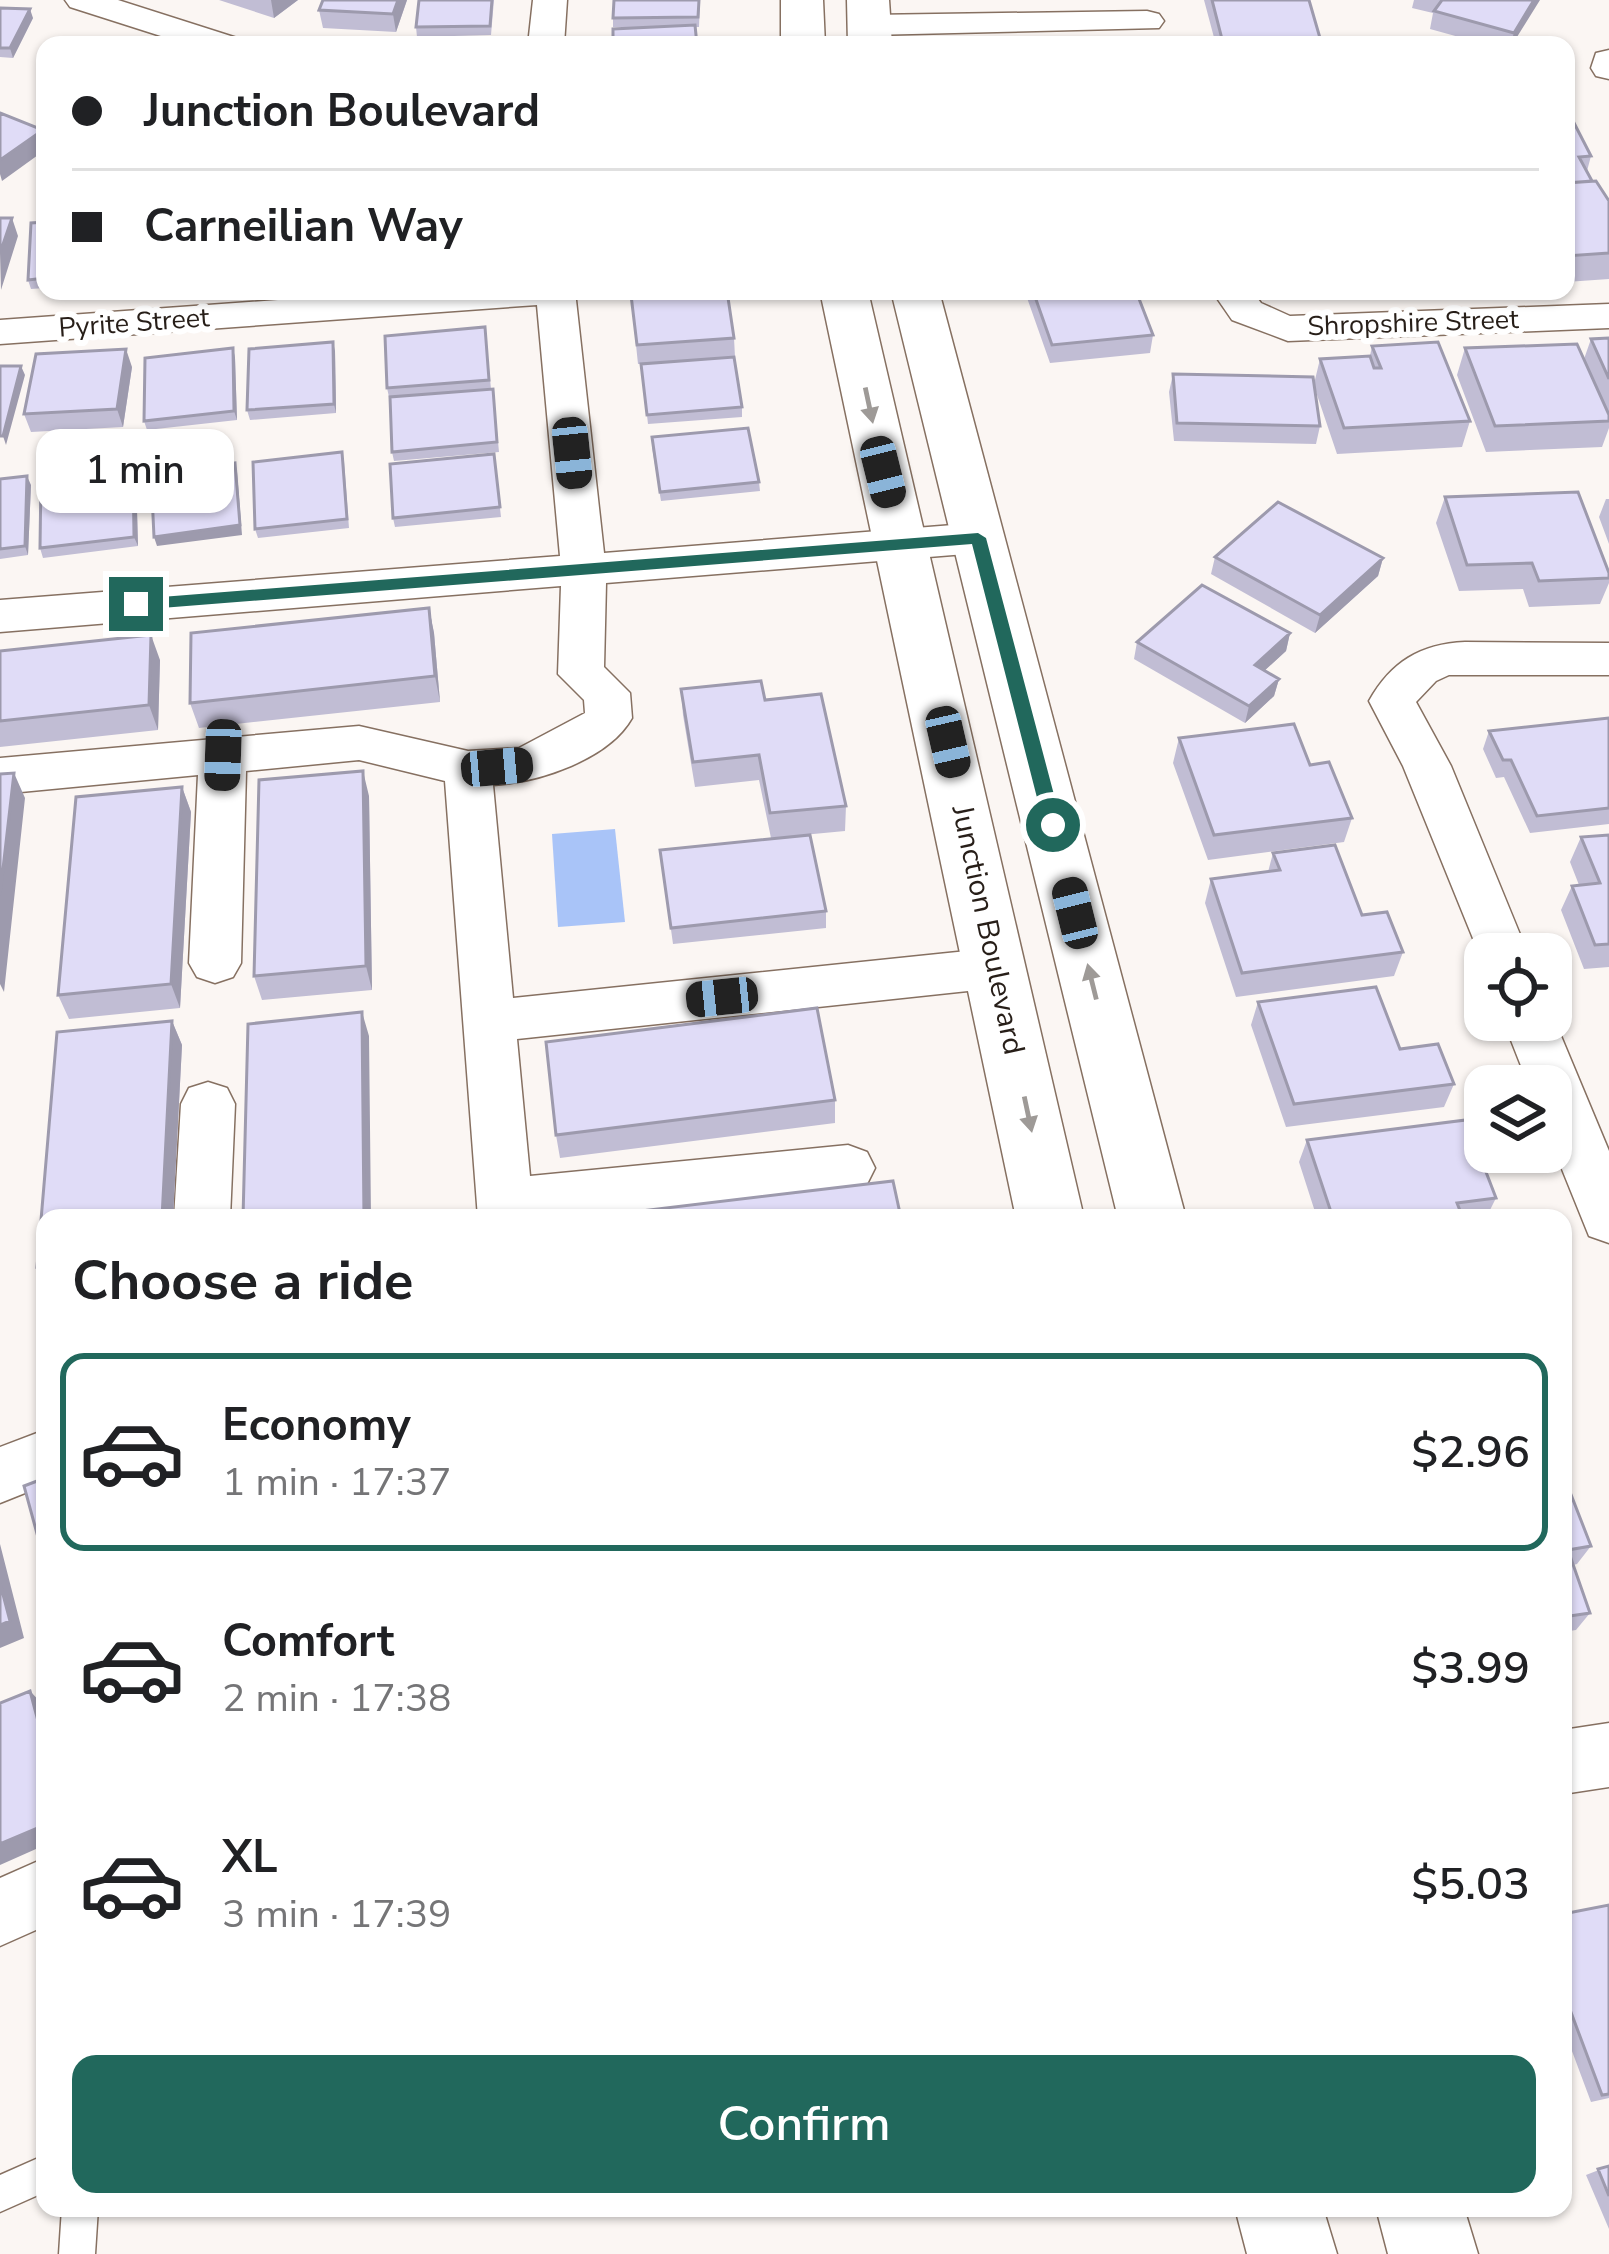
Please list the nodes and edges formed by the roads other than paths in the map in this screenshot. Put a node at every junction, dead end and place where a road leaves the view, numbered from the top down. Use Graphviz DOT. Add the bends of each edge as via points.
graph roads {
  1 [pos="82,0"];
  2 [pos="550,0"];
  3 [pos="802,0"];
  4 [pos="1148,22"];
  5 [pos="869,24"];
  6 [pos="143,34"];
  7 [pos="547,36"];
  8 [pos="803,36"];
  9 [pos="433,300"];
  10 [pos="556,300"];
  11 [pos="846,300"];
  12 [pos="917,300"];
  13 [pos="1234,300"];
  14 [pos="1609,316"];
  15 [pos="0,332"];
  16 [pos="978,538"];
  17 [pos="901,544"];
  18 [pos="584,571"];
  19 [pos="0,616"];
  20 [pos="1609,659"];
  21 [pos="223,755"];
  22 [pos="468,770"];
  23 [pos="0,776"];
  24 [pos="1494,933"];
  25 [pos="214,963"];
  26 [pos="996,968"];
  27 [pos="492,1021"];
  28 [pos="1537,1041"];
  29 [pos="208,1104"];
  30 [pos="848,1168"];
  31 [pos="202,1209"];
  32 [pos="505,1209"];
  33 [pos="513,1209"];
  34 [pos="1048,1209"];
  35 [pos="1150,1209"];
  36 [pos="1609,1219"];
  37 [pos="36,1461"];
  38 [pos="0,1475"];
  39 [pos="1609,1755"];
  40 [pos="1572,1761"];
  41 [pos="36,1896"];
  42 [pos="0,1912"];
  43 [pos="36,2177"];
  44 [pos="0,2194"];
  45 [pos="79,2217"];
  46 [pos="1282,2217"];
  47 [pos="1423,2217"];
  48 [pos="77,2254"];
  49 [pos="1292,2254"];
  50 [pos="1433,2254"];
  1 -- 6 [label="street"];
  2 -- 7 [label="street"];
  3 -- 8 [label="main road"];
  4 -- 5 [label="street"];
  9 -- 15 [label="street, Pyrite Street"];
  10 -- 18 [label="street"];
  11 -- 17 [label="main road, Junction Boulevard, one-way"];
  12 -- 16 [label="main road"];
  13 -- 14 [label="street, Shropshire Street" via="1256,319 1288,329"];
  16 -- 17 [label="street"];
  35 -- 16 [label="main road, one-way"];
  17 -- 18 [label="street"];
  17 -- 26 [label="main road, Junction Boulevard"];
  18 -- 19 [label="street"];
  18 -- 22 [label="street" via="581,674 608,693 609,718 589,737 569,739 526,764"];
  20 -- 24 [label="street" via="1450,656 1409,673 1392,701"];
  21 -- 22 [label="street" via="359,743"];
  21 -- 23 [label="street"];
  21 -- 25 [label="street"];
  22 -- 27 [label="street"];
  26 -- 27 [label="street"];
  26 -- 34 [label="main road, Junction Boulevard, one-way"];
  27 -- 32 [label="street"];
  28 -- 36 [label="street"];
  29 -- 31 [label="street"];
  30 -- 33 [label="street"];
  37 -- 38 [label="street"];
  39 -- 40 [label="street"];
  41 -- 42 [label="street"];
  43 -- 44 [label="lane"];
  45 -- 48 [label="lane"];
  46 -- 49 [label="main road"];
  47 -- 50 [label="main road"];
}
